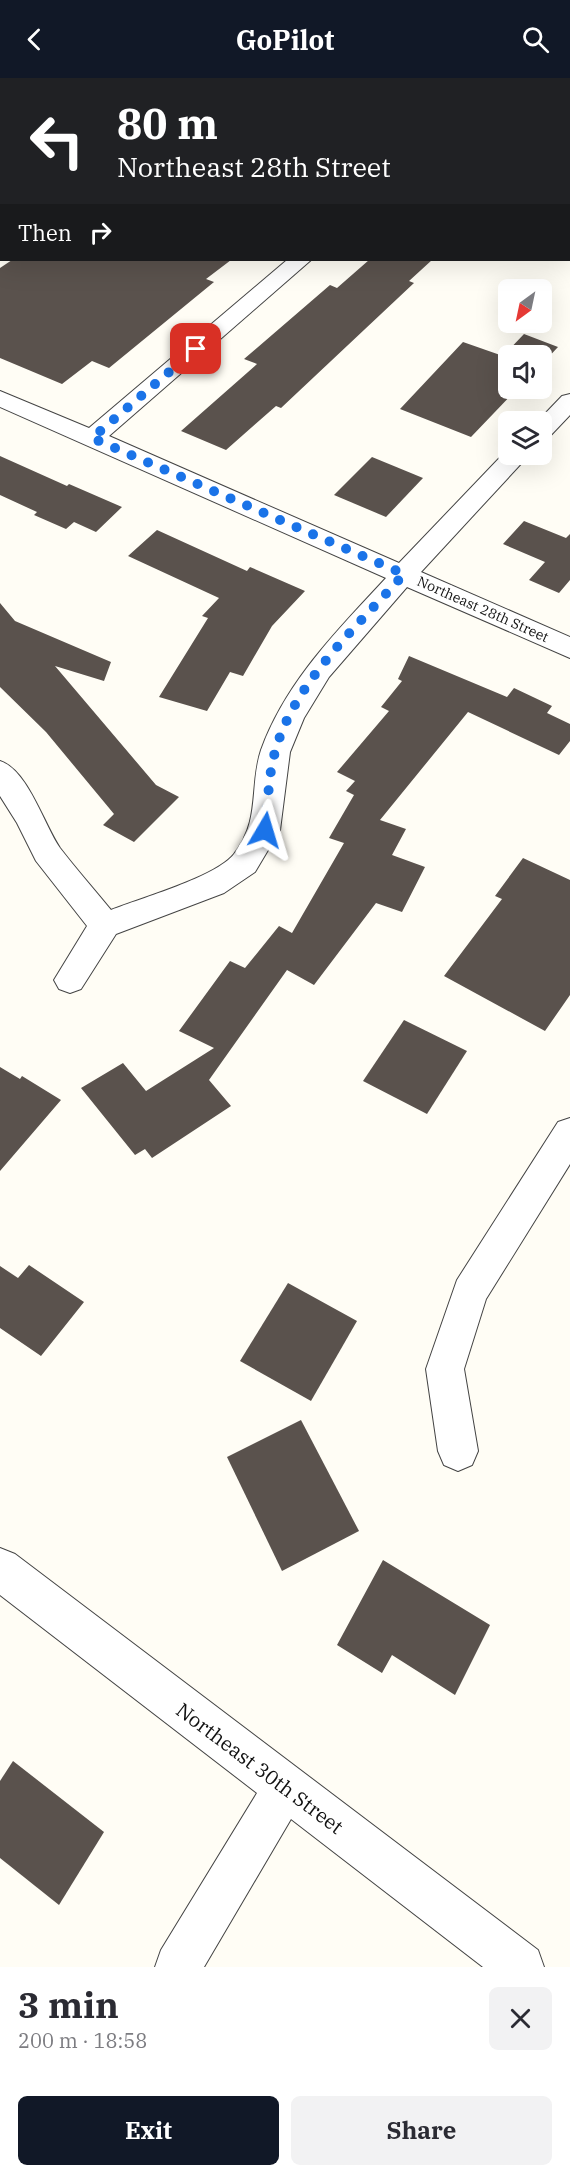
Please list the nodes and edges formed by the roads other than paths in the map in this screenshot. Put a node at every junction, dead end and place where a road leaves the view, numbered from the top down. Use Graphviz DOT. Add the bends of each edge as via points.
graph roads {
  1 [pos="299,261"];
  2 [pos="0,398"];
  3 [pos="570,401"];
  4 [pos="552,420"];
  5 [pos="92,438"];
  6 [pos="508,465"];
  7 [pos="404,574"];
  8 [pos="570,648"];
  9 [pos="0,772"];
  10 [pos="105,925"];
  11 [pos="70,980"];
  12 [pos="566,1148"];
  13 [pos="458,1451"];
  14 [pos="0,1569"];
  15 [pos="285,1787"];
  16 [pos="178,1967"];
  17 [pos="521,1967"];
  1 -- 5 [label="street"];
  2 -- 5 [label="street, Northeast 28th Street"];
  3 -- 4 [label="street"];
  5 -- 7 [label="street, Northeast 28th Street"];
  6 -- 7 [label="street"];
  7 -- 8 [label="street, Northeast 28th Street"];
  7 -- 10 [label="street" via="319,670 290,716 275,752 265,830 244,864 213,884"];
  9 -- 10 [label="street" via="47,853"];
  10 -- 11 [label="street"];
  12 -- 13 [label="street" via="470,1292 446,1369"];
  14 -- 15 [label="street, Northeast 30th Street"];
  15 -- 16 [label="street"];
  15 -- 17 [label="street, Northeast 30th Street"];
}
